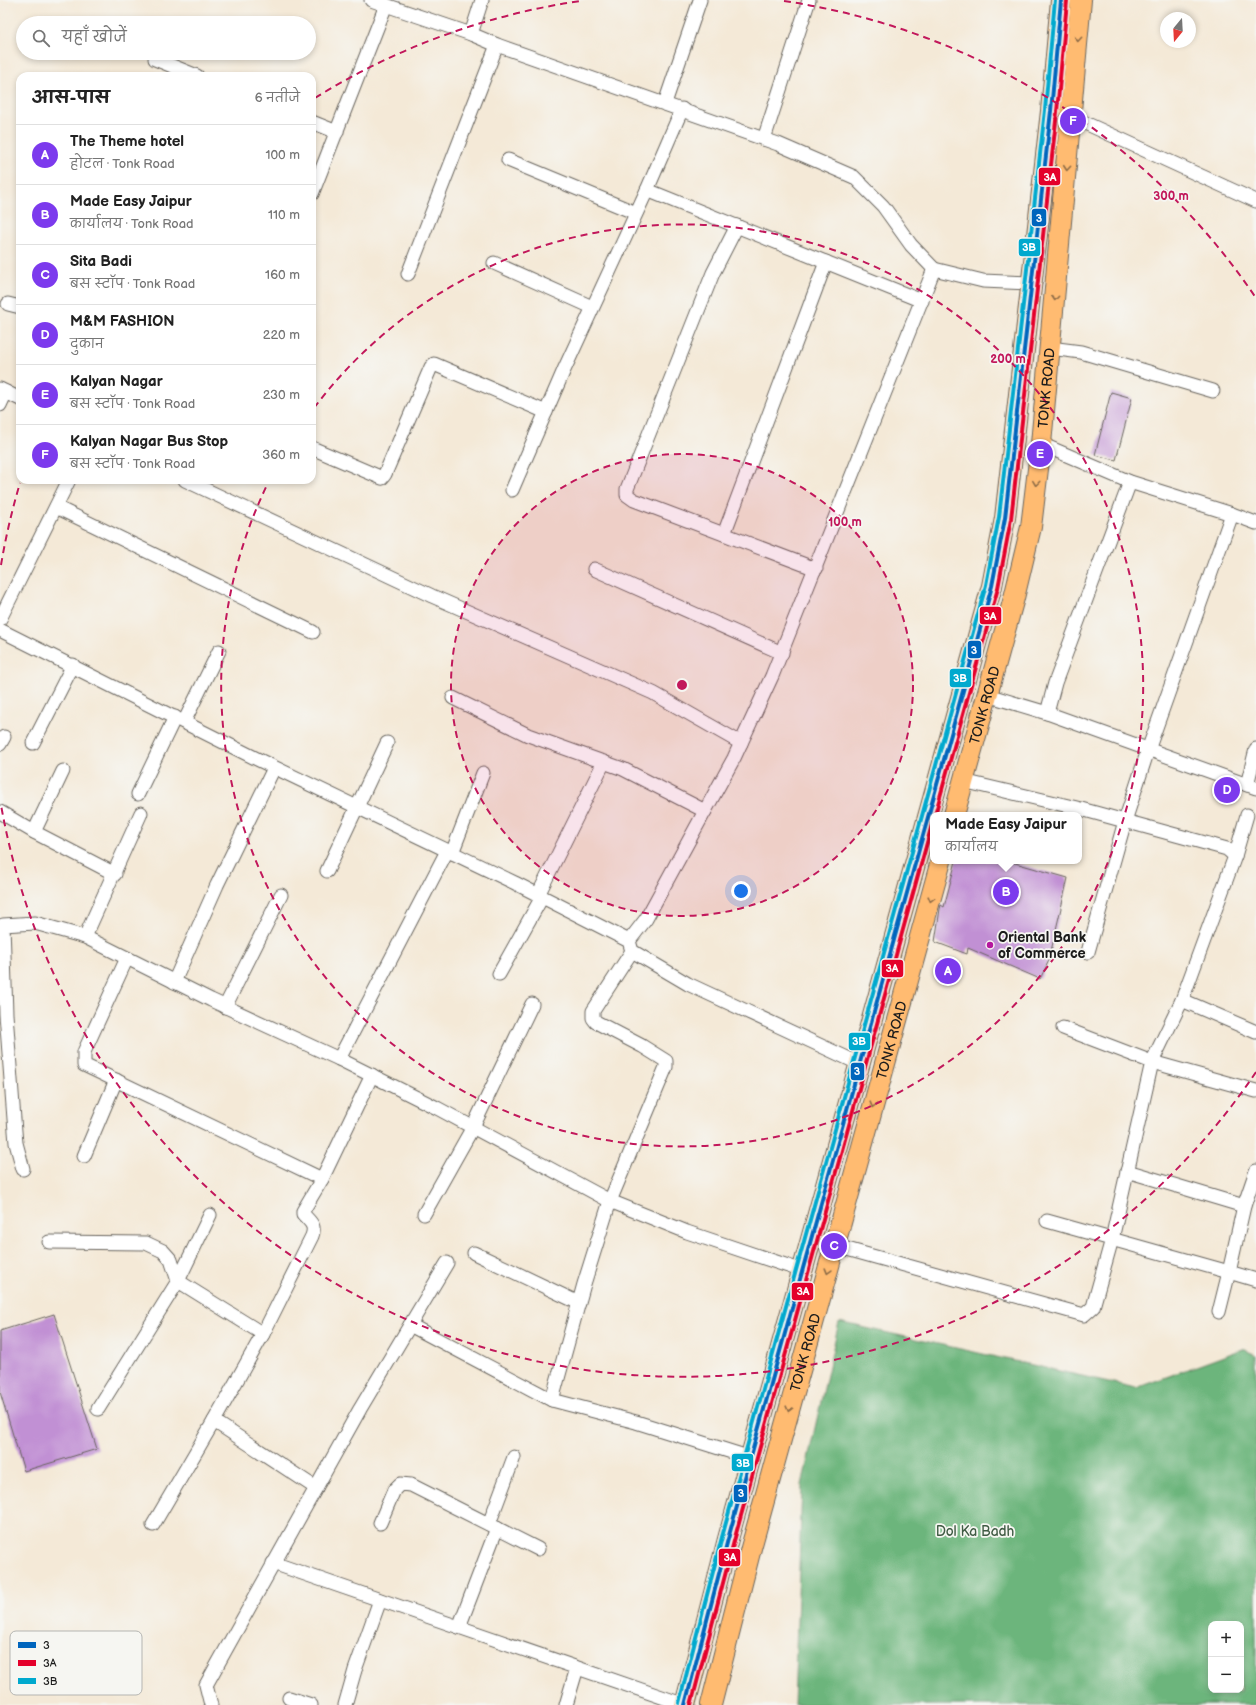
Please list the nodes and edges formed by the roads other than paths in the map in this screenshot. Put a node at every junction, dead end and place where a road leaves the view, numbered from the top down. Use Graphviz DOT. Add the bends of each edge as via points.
graph roads {
  1 [pos="371,0"];
  2 [pos="482,0"];
  3 [pos="809,0"];
  4 [pos="1060,0"];
  5 [pos="1081,0"];
  6 [pos="697,1"];
  7 [pos="386,5"];
  8 [pos="471,34"];
  9 [pos="497,44"];
  10 [pos="157,60"];
  11 [pos="187,72"];
  12 [pos="665,104"];
  13 [pos="682,109"];
  14 [pos="1072,117"];
  15 [pos="316,124"];
  16 [pos="337,132"];
  17 [pos="764,138"];
  18 [pos="508,160"];
  19 [pos="316,184"];
  20 [pos="647,190"];
  21 [pos="1256,201"];
  22 [pos="636,213"];
  23 [pos="737,226"];
  24 [pos="826,262"];
  25 [pos="494,263"];
  26 [pos="934,270"];
  27 [pos="408,274"];
  28 [pos="1032,282"];
  29 [pos="922,301"];
  30 [pos="592,308"];
  31 [pos="1050,348"];
  32 [pos="3,391"];
  33 [pos="1213,392"];
  34 [pos="16,397"];
  35 [pos="0,404"];
  36 [pos="546,412"];
  37 [pos="1041,444"];
  38 [pos="316,450"];
  39 [pos="1130,482"];
  40 [pos="67,484"];
  41 [pos="195,484"];
  42 [pos="512,490"];
  43 [pos="56,507"];
  44 [pos="1232,514"];
  45 [pos="1256,523"];
  46 [pos="724,534"];
  47 [pos="594,569"];
  48 [pos="816,569"];
  49 [pos="0,619"];
  50 [pos="0,630"];
  51 [pos="313,632"];
  52 [pos="219,651"];
  53 [pos="782,653"];
  54 [pos="73,665"];
  55 [pos="987,695"];
  56 [pos="453,698"];
  57 [pos="1047,713"];
  58 [pos="179,720"];
  59 [pos="33,743"];
  60 [pos="387,743"];
  61 [pos="741,743"];
  62 [pos="1256,749"];
  63 [pos="1148,750"];
  64 [pos="604,762"];
  65 [pos="274,768"];
  66 [pos="63,771"];
  67 [pos="483,773"];
  68 [pos="963,781"];
  69 [pos="1251,787"];
  70 [pos="138,794"];
  71 [pos="356,807"];
  72 [pos="705,811"];
  73 [pos="0,812"];
  74 [pos="955,812"];
  75 [pos="141,813"];
  76 [pos="1247,815"];
  77 [pos="1125,821"];
  78 [pos="34,832"];
  79 [pos="450,852"];
  80 [pos="1235,856"];
  81 [pos="940,864"];
  82 [pos="327,871"];
  83 [pos="114,874"];
  84 [pos="281,895"];
  85 [pos="540,896"];
  86 [pos="2,925"];
  87 [pos="85,937"];
  88 [pos="631,946"];
  89 [pos="1088,952"];
  90 [pos="126,958"];
  91 [pos="499,974"];
  92 [pos="174,982"];
  93 [pos="1182,1000"];
  94 [pos="532,1004"];
  95 [pos="225,1007"];
  96 [pos="1063,1028"];
  97 [pos="1256,1032"];
  98 [pos="339,1059"];
  99 [pos="1152,1062"];
  100 [pos="860,1064"];
  101 [pos="372,1075"];
  102 [pos="116,1080"];
  103 [pos="1256,1091"];
  104 [pos="473,1127"];
  105 [pos="84,1156"];
  106 [pos="23,1169"];
  107 [pos="1256,1170"];
  108 [pos="1127,1171"];
  109 [pos="322,1179"];
  110 [pos="610,1201"];
  111 [pos="1244,1206"];
  112 [pos="424,1214"];
  113 [pos="210,1215"];
  114 [pos="1047,1221"];
  115 [pos="812,1239"];
  116 [pos="1112,1239"];
  117 [pos="49,1242"];
  118 [pos="834,1246"];
  119 [pos="474,1253"];
  120 [pos="446,1264"];
  121 [pos="802,1271"];
  122 [pos="1229,1272"];
  123 [pos="1256,1280"];
  124 [pos="178,1281"];
  125 [pos="578,1303"];
  126 [pos="1219,1312"];
  127 [pos="410,1325"];
  128 [pos="263,1334"];
  129 [pos="552,1400"];
  130 [pos="98,1409"];
  131 [pos="214,1421"];
  132 [pos="514,1457"];
  133 [pos="751,1458"];
  134 [pos="316,1488"];
  135 [pos="380,1523"];
  136 [pos="153,1525"];
  137 [pos="493,1526"];
  138 [pos="538,1549"];
  139 [pos="273,1563"];
  140 [pos="380,1600"];
  141 [pos="459,1627"];
  142 [pos="577,1668"];
  143 [pos="289,1698"];
  144 [pos="211,1705"];
  145 [pos="311,1705"];
  146 [pos="345,1705"];
  147 [pos="566,1705"];
  148 [pos="685,1705"];
  149 [pos="711,1705"];
  1 -- 7 [label="street"];
  2 -- 8 [label="street"];
  3 -- 17 [label="street"];
  4 -- 28 [label="main road, TONK ROAD" via="1051,112"];
  5 -- 14 [label="main road, TONK ROAD, one-way"];
  6 -- 12 [label="street"];
  7 -- 8 [label="street"];
  7 -- 16 [label="street"];
  8 -- 9 [label="street"];
  9 -- 12 [label="street"];
  9 -- 27 [label="street"];
  10 -- 11 [label="street"];
  12 -- 13 [label="street"];
  13 -- 17 [label="street"];
  13 -- 20 [label="street"];
  14 -- 21 [label="street"];
  14 -- 31 [label="main road, TONK ROAD, one-way"];
  15 -- 16 [label="street"];
  16 -- 19 [label="street"];
  17 -- 26 [label="street" via="854,177 883,206 910,245"];
  18 -- 22 [label="street"];
  20 -- 22 [label="street"];
  20 -- 23 [label="street"];
  22 -- 30 [label="street"];
  23 -- 24 [label="street"];
  23 -- 46 [label="street" via="713,273 627,495 634,500"];
  24 -- 29 [label="street"];
  24 -- 46 [label="street"];
  25 -- 30 [label="street"];
  26 -- 28 [label="street" via="983,281"];
  26 -- 29 [label="street"];
  28 -- 100 [label="main road, TONK ROAD" via="1005,518 992,586"];
  29 -- 48 [label="street"];
  30 -- 36 [label="street"];
  31 -- 33 [label="street" via="1081,352"];
  31 -- 37 [label="main road, TONK ROAD"];
  32 -- 34 [label="street"];
  32 -- 35 [label="street"];
  36 -- 38 [label="street" via="434,364 382,478"];
  36 -- 42 [label="street"];
  37 -- 39 [label="street"];
  37 -- 55 [label="main road, TONK ROAD, one-way" via="1031,527"];
  39 -- 44 [label="street"];
  39 -- 57 [label="street" via="1055,683"];
  40 -- 43 [label="street"];
  41 -- 61 [label="street" via="432,596 654,693"];
  43 -- 49 [label="street"];
  43 -- 51 [label="street"];
  44 -- 45 [label="street"];
  44 -- 63 [label="street"];
  46 -- 48 [label="street"];
  47 -- 53 [label="street"];
  48 -- 53 [label="street"];
  50 -- 54 [label="street"];
  52 -- 58 [label="street"];
  53 -- 61 [label="street"];
  54 -- 58 [label="street"];
  54 -- 59 [label="street"];
  55 -- 57 [label="street"];
  55 -- 68 [label="main road, TONK ROAD"];
  56 -- 64 [label="street" via="528,735"];
  57 -- 63 [label="street"];
  58 -- 65 [label="street"];
  58 -- 70 [label="street"];
  60 -- 71 [label="street"];
  61 -- 72 [label="street"];
  62 -- 69 [label="street"];
  63 -- 69 [label="street"];
  63 -- 77 [label="street"];
  64 -- 72 [label="street"];
  64 -- 85 [label="street"];
  65 -- 71 [label="street"];
  65 -- 92 [label="street" via="217,885"];
  66 -- 78 [label="street"];
  67 -- 79 [label="street"];
  68 -- 74 [label="main road, TONK ROAD"];
  68 -- 77 [label="street"];
  71 -- 79 [label="street"];
  71 -- 82 [label="street"];
  72 -- 88 [label="street"];
  73 -- 78 [label="street"];
  75 -- 83 [label="street"];
  76 -- 80 [label="street"];
  77 -- 80 [label="street" via="1227,849"];
  77 -- 89 [label="street"];
  78 -- 83 [label="street"];
  79 -- 85 [label="street"];
  79 -- 98 [label="street"];
  80 -- 93 [label="street"];
  81 -- 118 [label="main road, TONK ROAD, one-way"];
  83 -- 87 [label="street"];
  84 -- 95 [label="street"];
  85 -- 88 [label="street"];
  85 -- 91 [label="street"];
  86 -- 87 [label="street" via="35,923"];
  86 -- 106 [label="street" via="16,1143"];
  87 -- 90 [label="street"];
  88 -- 100 [label="street" via="688,984"];
  88 -- 110 [label="street" via="593,1011 593,1018 666,1061 666,1067"];
  90 -- 92 [label="street"];
  90 -- 102 [label="street" via="84,1052 84,1065"];
  92 -- 95 [label="street"];
  93 -- 97 [label="street"];
  93 -- 99 [label="street"];
  94 -- 104 [label="street"];
  95 -- 98 [label="street"];
  96 -- 99 [label="street"];
  98 -- 101 [label="street"];
  99 -- 103 [label="street"];
  99 -- 108 [label="street"];
  100 -- 115 [label="main road, TONK ROAD"];
  101 -- 104 [label="street"];
  101 -- 109 [label="street"];
  102 -- 105 [label="street"];
  102 -- 109 [label="street"];
  104 -- 110 [label="street"];
  104 -- 112 [label="street"];
  107 -- 111 [label="street"];
  108 -- 111 [label="street"];
  108 -- 116 [label="street"];
  109 -- 128 [label="street" via="303,1211 313,1225 312,1236"];
  110 -- 121 [label="street" via="687,1232"];
  110 -- 125 [label="street"];
  111 -- 122 [label="street"];
  113 -- 124 [label="street"];
  114 -- 116 [label="street"];
  115 -- 118 [label="street"];
  115 -- 121 [label="main road, TONK ROAD"];
  116 -- 118 [label="street" via="1093,1307 1084,1315"];
  116 -- 122 [label="street"];
  117 -- 124 [label="street" via="146,1243 163,1251 171,1260"];
  118 -- 149 [label="main road, TONK ROAD, one-way" via="751,1548"];
  119 -- 125 [label="street"];
  120 -- 127 [label="street"];
  121 -- 133 [label="main road, TONK ROAD"];
  122 -- 123 [label="street"];
  122 -- 126 [label="street"];
  124 -- 128 [label="street"];
  124 -- 130 [label="street"];
  125 -- 129 [label="street"];
  127 -- 129 [label="street"];
  127 -- 134 [label="street"];
  128 -- 131 [label="street"];
  129 -- 133 [label="street" via="636,1422"];
  131 -- 134 [label="street"];
  131 -- 136 [label="street"];
  132 -- 137 [label="street"];
  133 -- 148 [label="main road, TONK ROAD"];
  134 -- 139 [label="street"];
  135 -- 137 [label="street" via="394,1490 400,1484 411,1485"];
  137 -- 138 [label="street"];
  137 -- 141 [label="street"];
  139 -- 140 [label="street"];
  139 -- 144 [label="street" via="206,1685"];
  140 -- 141 [label="street"];
  140 -- 146 [label="street"];
  141 -- 142 [label="street"];
  142 -- 147 [label="street"];
  142 -- 148 [label="street"];
  143 -- 145 [label="street"];
}
